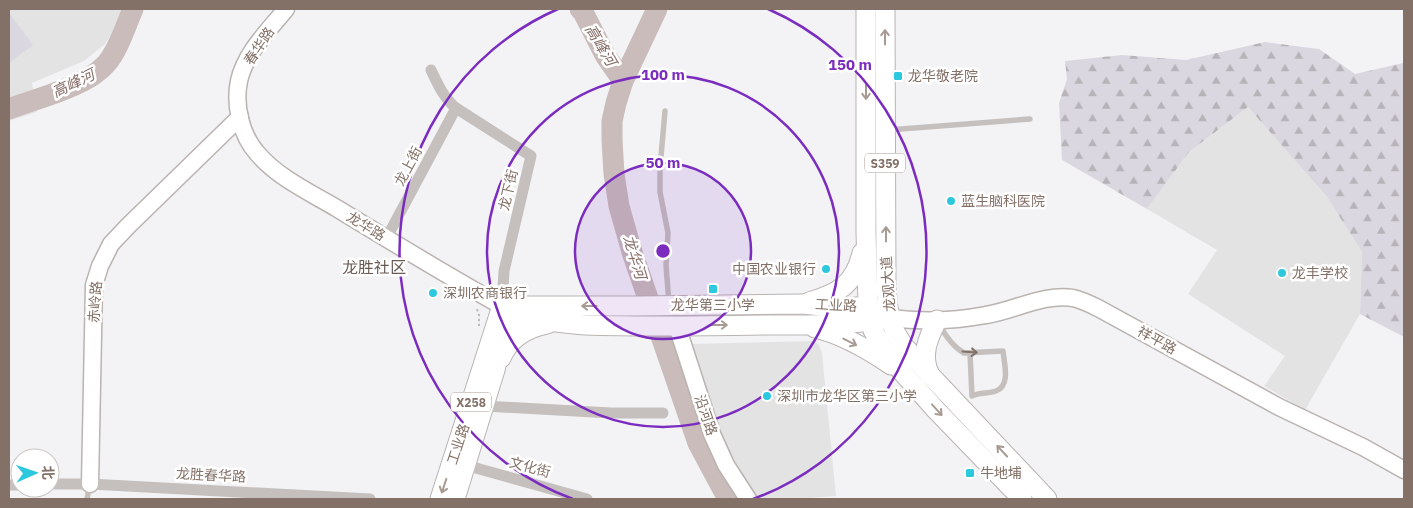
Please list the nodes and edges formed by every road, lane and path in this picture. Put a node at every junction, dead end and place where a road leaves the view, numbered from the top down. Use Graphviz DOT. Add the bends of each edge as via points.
graph roads {
  1 [pos="286,9"];
  2 [pos="866,9"];
  3 [pos="885,9"];
  4 [pos="431,70"];
  5 [pos="456,108"];
  6 [pos="665,111"];
  7 [pos="240,117"];
  8 [pos="1030,120"];
  9 [pos="886,130"];
  10 [pos="866,232"];
  11 [pos="386,238"];
  12 [pos="802,304"];
  13 [pos="668,306"];
  14 [pos="505,312"];
  15 [pos="869,314"];
  16 [pos="890,318"];
  17 [pos="937,320"];
  18 [pos="559,323"];
  19 [pos="804,325"];
  20 [pos="674,326"];
  21 [pos="970,354"];
  22 [pos="495,370"];
  23 [pos="904,374"];
  24 [pos="930,376"];
  25 [pos="966,401"];
  26 [pos="484,406"];
  27 [pos="663,412"];
  28 [pos="465,465"];
  29 [pos="1404,470"];
  30 [pos="60,486"];
  31 [pos="89,492"];
  32 [pos="370,499"];
  33 [pos="440,499"];
  34 [pos="454,499"];
  35 [pos="587,499"];
  36 [pos="748,499"];
  37 [pos="1022,499"];
  38 [pos="1047,499"];
  1 -- 7 [label="street, 春华路" via="244,67 239,82"];
  2 -- 10 [label="main road, 龙观大道 / S359, one-way"];
  9 -- 3 [label="main road, 龙观大道 / S359, one-way"];
  4 -- 5 [label="street, 龙下街" via="447,101"];
  5 -- 11 [label="street, 龙上街"];
  5 -- 14 [label="street, 龙下街" via="531,156 504,271"];
  6 -- 13 [label="lane" via="660,192 668,233"];
  7 -- 11 [label="street, 龙华路" via="245,135 274,169"];
  7 -- 31 [label="street, 赤岭路" via="111,244 100,266 94,285"];
  8 -- 9 [label="lane"];
  16 -- 9 [label="main road, 龙观大道 / S359, one-way" via="886,283"];
  10 -- 12 [label="main road" via="858,267 849,282 831,294"];
  10 -- 15 [label="main road, 龙观大道 / S359"];
  11 -- 14 [label="street, 龙华路"];
  12 -- 13 [label="main road, 工业路"];
  12 -- 15 [label="main road, 工业路"];
  13 -- 14 [label="main road, 工业路, one-way"];
  14 -- 18 [label="main road, 工业路"];
  14 -- 22 [label="main road, 工业路 / X258"];
  14 -- 33 [label="main road, 工业路 / X258, one-way"];
  15 -- 16 [label="main road, 工业路"];
  15 -- 19 [label="main road, 工业路"];
  15 -- 23 [label="main road, 龙观大道 / S359" via="872,330"];
  16 -- 17 [label="street, 祥平路"];
  16 -- 24 [label="main road, 龙观大道 / S359" via="903,345"];
  17 -- 21 [label="lane, one-way" via="958,350"];
  17 -- 24 [label="main road" via="925,351"];
  17 -- 29 [label="street, 祥平路" via="996,314 1054,298 1083,301"];
  18 -- 20 [label="main road, 工业路"];
  18 -- 22 [label="main road" via="545,324 517,336"];
  20 -- 19 [label="main road, 工业路, one-way"];
  19 -- 23 [label="main road, one-way" via="827,330"];
  20 -- 36 [label="street, 沿河路" via="712,434 726,465 741,480"];
  21 -- 25 [label="lane"];
  21 -- 25 [label="lane" via="1003,351 1005,380 997,391 983,392"];
  22 -- 26 [label="main road, 工业路 / X258"];
  23 -- 37 [label="main road, 龙观大道 / S359, one-way"];
  24 -- 25 [label="main road, 龙观大道 / S359"];
  38 -- 25 [label="main road, 龙观大道 / S359, one-way"];
  26 -- 27 [label="street"];
  26 -- 28 [label="main road, 工业路 / X258"];
  28 -- 34 [label="main road, 工业路 / X258"];
  28 -- 35 [label="street, 文化街"];
  30 -- 31 [label="street, 龙胜春华路"];
  31 -- 32 [label="street, 龙胜春华路"];
}
